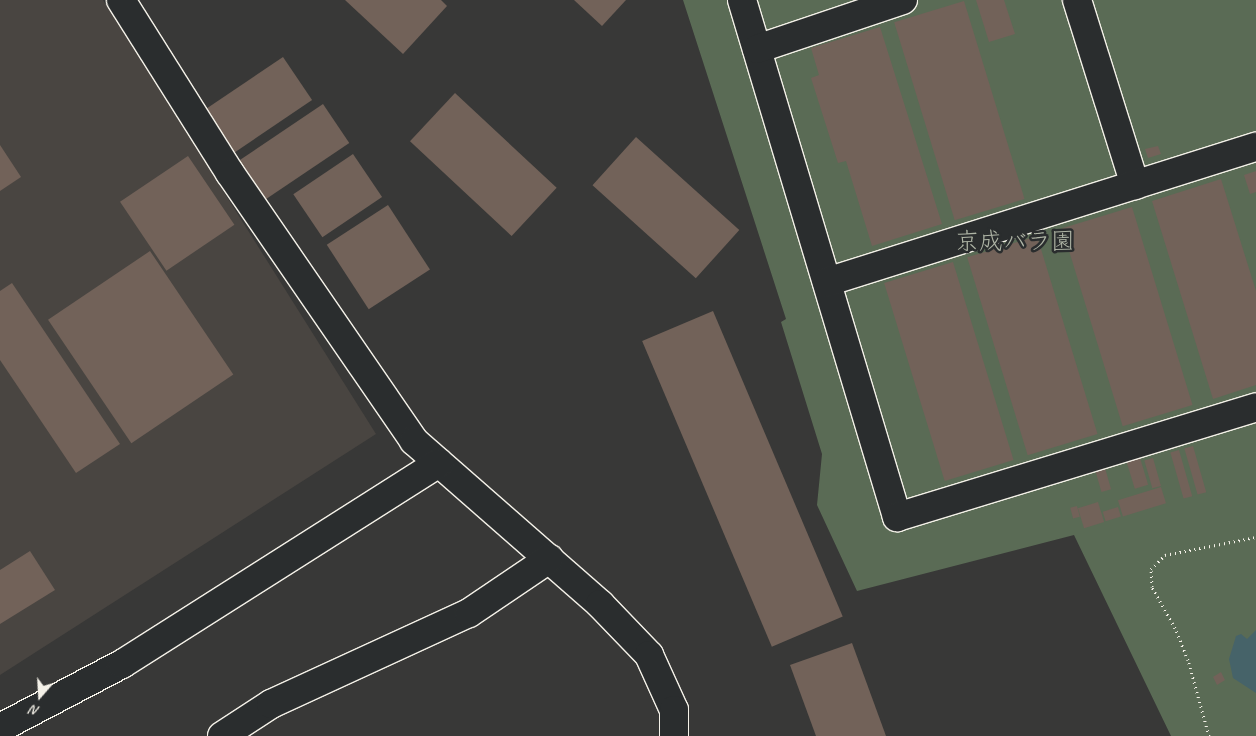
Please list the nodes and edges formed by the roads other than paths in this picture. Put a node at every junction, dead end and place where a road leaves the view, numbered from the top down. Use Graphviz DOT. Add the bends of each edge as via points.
graph roads {
  1 [pos="121,0"];
  2 [pos="903,0"];
  3 [pos="1077,0"];
  4 [pos="749,2"];
  5 [pos="757,49"];
  6 [pos="1256,147"];
  7 [pos="1135,185"];
  8 [pos="827,282"];
  9 [pos="1256,407"];
  10 [pos="439,463"];
  11 [pos="549,559"];
  12 [pos="0,728"];
  13 [pos="222,736"];
  14 [pos="674,736"];
  1 -- 10 [label="street" via="230,173 414,441"];
  2 -- 5 [label="street"];
  3 -- 7 [label="street"];
  4 -- 5 [label="street"];
  5 -- 8 [label="street"];
  6 -- 7 [label="street"];
  7 -- 8 [label="street"];
  8 -- 9 [label="street" via="896,517"];
  10 -- 11 [label="street"];
  10 -- 12 [label="street" via="122,664"];
  11 -- 13 [label="street" via="469,613 271,704"];
  11 -- 14 [label="street" via="600,604 649,655 674,710"];
}
